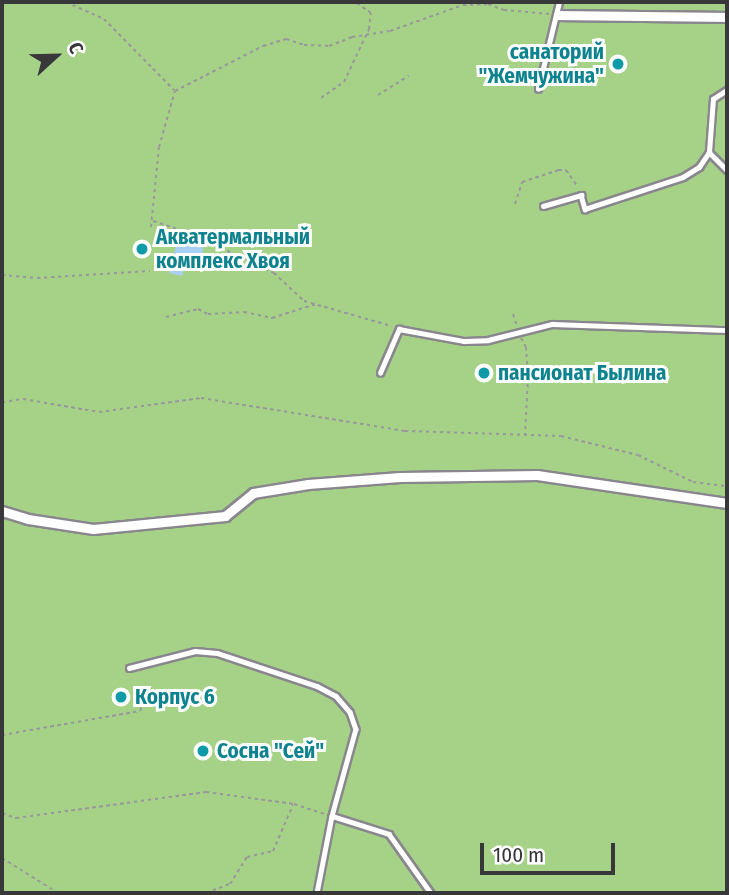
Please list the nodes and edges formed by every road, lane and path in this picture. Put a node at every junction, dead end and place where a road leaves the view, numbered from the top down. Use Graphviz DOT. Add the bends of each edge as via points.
graph roads {
  1 [pos="6,2"];
  2 [pos="66,2"];
  3 [pos="355,2"];
  4 [pos="559,2"];
  5 [pos="2,7"];
  6 [pos="558,15"];
  7 [pos="727,17"];
  8 [pos="367,35"];
  9 [pos="409,76"];
  10 [pos="538,89"];
  11 [pos="727,90"];
  12 [pos="175,91"];
  13 [pos="378,95"];
  14 [pos="321,98"];
  15 [pos="709,152"];
  16 [pos="727,170"];
  17 [pos="581,195"];
  18 [pos="515,204"];
  19 [pos="543,206"];
  20 [pos="153,218"];
  21 [pos="151,227"];
  22 [pos="150,271"];
  23 [pos="2,275"];
  24 [pos="317,304"];
  25 [pos="513,314"];
  26 [pos="166,317"];
  27 [pos="399,329"];
  28 [pos="727,330"];
  29 [pos="519,333"];
  30 [pos="380,373"];
  31 [pos="2,402"];
  32 [pos="525,435"];
  33 [pos="727,486"];
  34 [pos="727,503"];
  35 [pos="2,511"];
  36 [pos="129,668"];
  37 [pos="144,700"];
  38 [pos="2,735"];
  39 [pos="294,804"];
  40 [pos="2,813"];
  41 [pos="331,816"];
  42 [pos="2,858"];
  43 [pos="58,893"];
  44 [pos="206,893"];
  45 [pos="317,893"];
  46 [pos="431,893"];
  1 -- 5 [label="path"];
  2 -- 12 [label="path" via="104,19"];
  3 -- 8 [label="path" via="371,13"];
  4 -- 6 [label="lane"];
  6 -- 7 [label="street"];
  6 -- 8 [label="path" via="488,4 463,5"];
  6 -- 10 [label="lane"];
  8 -- 12 [label="path" via="329,46 286,39"];
  8 -- 14 [label="path" via="344,82"];
  9 -- 13 [label="path"];
  11 -- 15 [label="lane" via="713,99"];
  12 -- 20 [label="path" via="159,147"];
  15 -- 16 [label="lane"];
  15 -- 17 [label="lane" via="699,167 649,190 585,209"];
  17 -- 18 [label="path" via="566,170 558,170 522,182"];
  17 -- 19 [label="lane"];
  20 -- 21 [label="path"];
  20 -- 24 [label="path" via="274,274 304,301"];
  22 -- 23 [label="path" via="37,278"];
  24 -- 26 [label="path" via="272,318 244,312 208,314 198,309"];
  24 -- 27 [label="path"];
  25 -- 29 [label="path"];
  27 -- 29 [label="lane" via="464,341"];
  27 -- 30 [label="lane"];
  28 -- 29 [label="lane" via="552,324"];
  29 -- 32 [label="path" via="526,347 528,377"];
  31 -- 32 [label="path" via="23,400 99,412 201,398 405,431"];
  32 -- 33 [label="path" via="561,436 638,455 694,482"];
  34 -- 35 [label="street" via="537,475 308,484 254,493 225,516 93,529"];
  36 -- 41 [label="lane" via="195,651 217,653 336,696 350,712 356,730"];
  37 -- 38 [label="path" via="140,711"];
  39 -- 40 [label="path" via="206,792 16,818"];
  39 -- 41 [label="path"];
  39 -- 44 [label="path" via="273,851 247,857 230,884"];
  41 -- 45 [label="lane"];
  41 -- 46 [label="lane" via="389,834"];
  42 -- 43 [label="path"];
}
